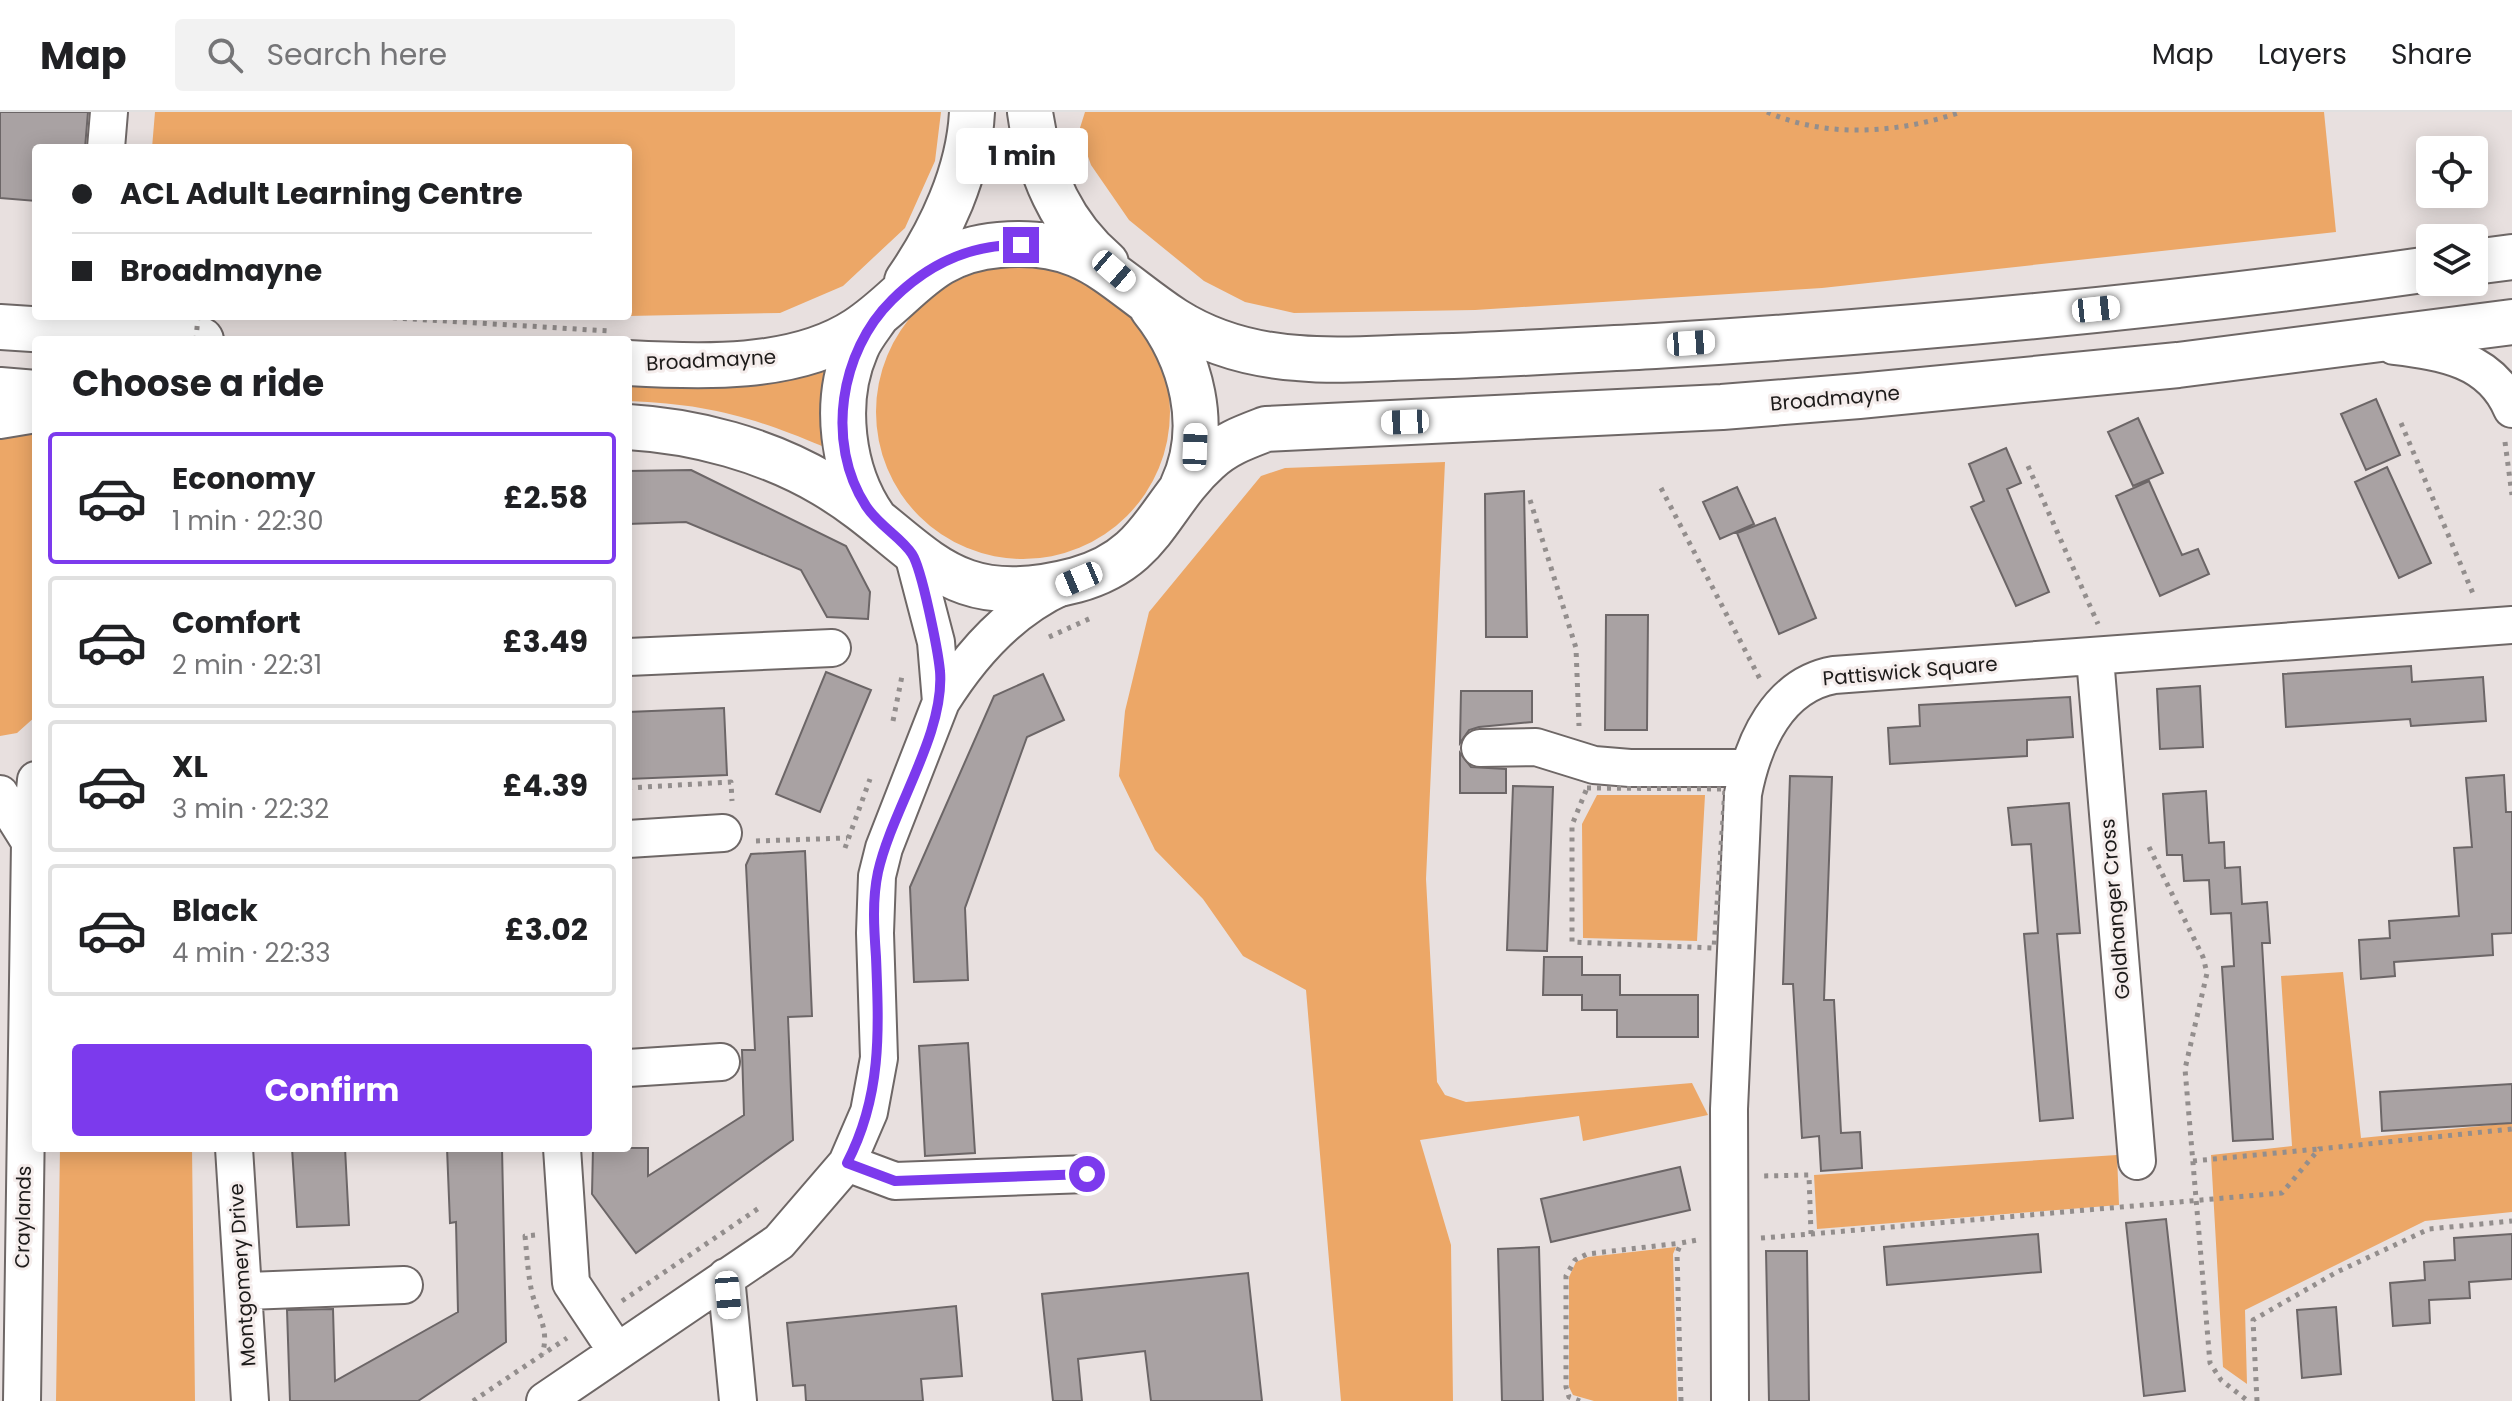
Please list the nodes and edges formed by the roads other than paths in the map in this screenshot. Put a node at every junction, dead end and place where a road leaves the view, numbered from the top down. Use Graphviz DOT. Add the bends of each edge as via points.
graph roads {
  1 [pos="109,112"];
  2 [pos="972,112"];
  3 [pos="1030,112"];
  4 [pos="106,144"];
  5 [pos="2512,257"];
  6 [pos="2488,260"];
  7 [pos="2416,271"];
  8 [pos="1137,291"];
  9 [pos="890,301"];
  10 [pos="2512,322"];
  11 [pos="0,327"];
  12 [pos="138,336"];
  13 [pos="2363,343"];
  14 [pos="632,349"];
  15 [pos="0,390"];
  16 [pos="32,393"];
  17 [pos="32,415"];
  18 [pos="0,420"];
  19 [pos="2508,422"];
  20 [pos="632,428"];
  21 [pos="1179,494"];
  22 [pos="896,540"];
  23 [pos="1089,597"];
  24 [pos="2512,625"];
  25 [pos="832,648"];
  26 [pos="2100,649"];
  27 [pos="632,657"];
  28 [pos="941,702"];
  29 [pos="1480,748"];
  30 [pos="1736,779"];
  31 [pos="0,794"];
  32 [pos="32,821"];
  33 [pos="723,833"];
  34 [pos="632,839"];
  35 [pos="30,842"];
  36 [pos="721,1062"];
  37 [pos="632,1068"];
  38 [pos="234,1152"];
  39 [pos="562,1152"];
  40 [pos="2137,1161"];
  41 [pos="847,1163"];
  42 [pos="1087,1174"];
  43 [pos="726,1277"];
  44 [pos="11,1285"];
  45 [pos="404,1285"];
  46 [pos="245,1291"];
  47 [pos="617,1352"];
  48 [pos="22,1401"];
  49 [pos="250,1401"];
  50 [pos="545,1401"];
  51 [pos="738,1401"];
  52 [pos="1730,1401"];
  1 -- 4 [label="street"];
  2 -- 9 [label="main road" via="967,151 949,205"];
  3 -- 8 [label="main road" via="1039,157 1062,213 1098,257"];
  5 -- 6 [label="main road"];
  7 -- 8 [label="main road, Broadmayne" via="1900,328 1519,354 1340,360 1235,348 1205,337"];
  8 -- 9 [label="main road, Broadmayne" via="1076,254 1043,245 1000,244 948,259"];
  8 -- 21 [label="main road, Broadmayne" via="1178,346 1193,399 1195,447"];
  9 -- 14 [label="main road, Broadmayne" via="836,341 789,356 729,363"];
  9 -- 22 [label="main road, Broadmayne" via="856,348 843,404 852,477"];
  10 -- 13 [label="main road, Broadmayne"];
  11 -- 12 [label="main road"];
  13 -- 19 [label="street" via="2466,360 2490,375 2505,393"];
  13 -- 21 [label="main road, Broadmayne" via="2027,381 1737,406 1266,429 1223,448"];
  15 -- 16 [label="main road"];
  17 -- 18 [label="street"];
  20 -- 22 [label="main road, Broadmayne" via="698,437 785,463 825,485"];
  21 -- 23 [label="main road, Broadmayne" via="1153,532 1112,565"];
  22 -- 23 [label="main road, Broadmayne" via="939,571 998,589 1038,588"];
  22 -- 28 [label="street" via="936,642"];
  23 -- 28 [label="street" via="1052,591 1013,616 969,660"];
  24 -- 26 [label="street, Pattiswick Square"];
  25 -- 27 [label="street"];
  26 -- 30 [label="street, Pattiswick Square" via="1814,679 1798,688 1771,719"];
  26 -- 40 [label="street, Goldhanger Cross"];
  28 -- 41 [label="street" via="877,876 879,1058 869,1112"];
  29 -- 30 [label="street" via="1536,747 1594,765"];
  30 -- 52 [label="street, Pattiswick Square"];
  31 -- 35 [label="street"];
  32 -- 35 [label="street, Craylands"];
  33 -- 34 [label="street"];
  35 -- 44 [label="street, Craylands"];
  36 -- 37 [label="street"];
  38 -- 46 [label="street, Montgomery Drive"];
  39 -- 47 [label="street" via="571,1283"];
  41 -- 42 [label="street" via="895,1181"];
  41 -- 43 [label="street" via="779,1242"];
  43 -- 47 [label="street"];
  43 -- 51 [label="street"];
  44 -- 48 [label="street, Craylands"];
  45 -- 46 [label="street"];
  46 -- 49 [label="street, Montgomery Drive"];
  47 -- 50 [label="street"];
}
